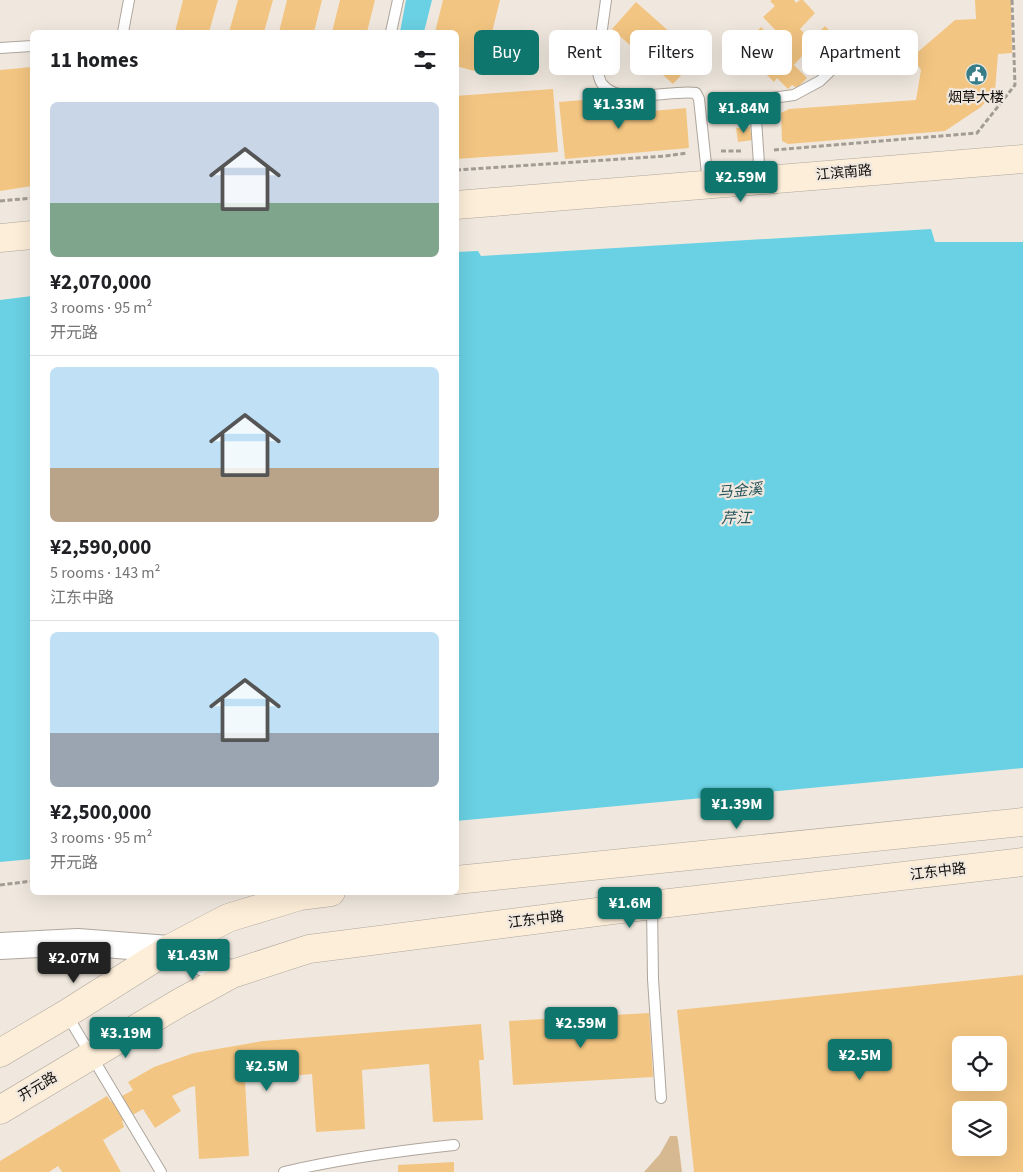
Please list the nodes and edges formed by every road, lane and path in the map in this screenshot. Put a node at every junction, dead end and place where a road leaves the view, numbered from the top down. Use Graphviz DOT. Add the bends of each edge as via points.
graph roads {
  1 [pos="129,0"];
  2 [pos="398,0"];
  3 [pos="606,0"];
  4 [pos="1012,0"];
  5 [pos="123,30"];
  6 [pos="391,30"];
  7 [pos="30,46"];
  8 [pos="0,48"];
  9 [pos="826,75"];
  10 [pos="758,151"];
  11 [pos="704,152"];
  12 [pos="1023,159"];
  13 [pos="459,170"];
  14 [pos="760,180"];
  15 [pos="708,184"];
  16 [pos="30,198"];
  17 [pos="0,201"];
  18 [pos="459,205"];
  19 [pos="30,235"];
  20 [pos="0,238"];
  21 [pos="1023,822"];
  22 [pos="1023,862"];
  23 [pos="459,880"];
  24 [pos="30,881"];
  25 [pos="0,885"];
  26 [pos="308,895"];
  27 [pos="652,905"];
  28 [pos="0,946"];
  29 [pos="169,949"];
  30 [pos="232,974"];
  31 [pos="66,1014"];
  32 [pos="0,1053"];
  33 [pos="91,1055"];
  34 [pos="661,1098"];
  35 [pos="0,1110"];
  36 [pos="454,1146"];
  37 [pos="161,1172"];
  38 [pos="284,1172"];
  1 -- 5 [label="lane"];
  2 -- 6 [label="lane"];
  3 -- 11 [label="lane" via="597,65 601,82 616,93 637,96 696,92"];
  4 -- 10 [label="path" via="1015,85 976,133"];
  7 -- 8 [label="lane"];
  9 -- 10 [label="lane" via="794,95 765,99 758,106"];
  10 -- 11 [label="path"];
  10 -- 14 [label="lane"];
  11 -- 13 [label="path"];
  11 -- 15 [label="lane"];
  12 -- 14 [label="main road, 江滨南路"];
  14 -- 15 [label="main road, 江滨南路"];
  15 -- 18 [label="main road, 江滨南路"];
  16 -- 17 [label="path"];
  19 -- 20 [label="main road"];
  21 -- 23 [label="main road"];
  22 -- 27 [label="main road, 江东中路"];
  24 -- 25 [label="path"];
  26 -- 29 [label="main road" via="228,918"];
  27 -- 30 [label="main road, 江东中路" via="308,949"];
  27 -- 34 [label="lane"];
  28 -- 29 [label="street" via="78,942"];
  29 -- 30 [label="street"];
  29 -- 31 [label="main road"];
  30 -- 33 [label="main road, 开元路"];
  31 -- 32 [label="main road"];
  31 -- 33 [label="lane"];
  33 -- 35 [label="main road, 开元路"];
  33 -- 37 [label="lane"];
  36 -- 38 [label="lane" via="392,1152"];
}
